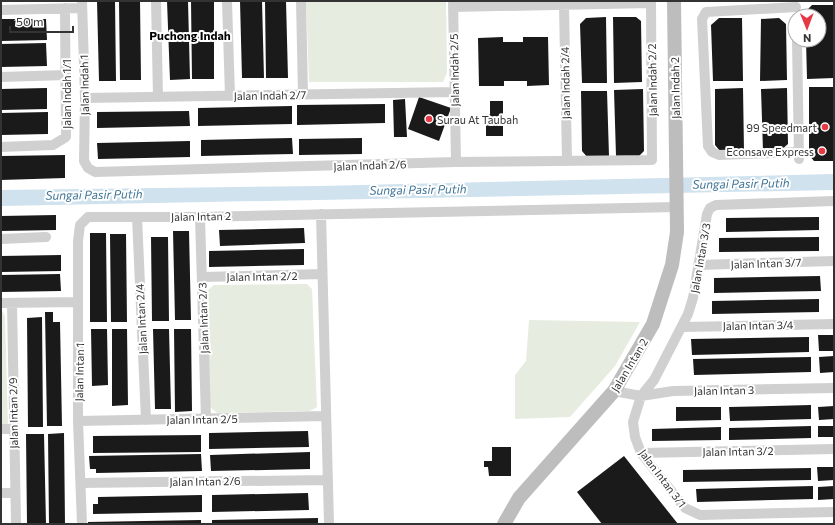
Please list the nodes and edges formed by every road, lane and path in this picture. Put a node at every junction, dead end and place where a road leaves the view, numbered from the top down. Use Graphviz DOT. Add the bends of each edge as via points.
graph roads {
  1 [pos="156,1"];
  2 [pos="227,1"];
  3 [pos="301,1"];
  4 [pos="674,1"];
  5 [pos="651,2"];
  6 [pos="587,3"];
  7 [pos="82,4"];
  8 [pos="453,4"];
  9 [pos="564,5"];
  10 [pos="65,8"];
  11 [pos="787,8"];
  12 [pos="1,10"];
  13 [pos="797,48"];
  14 [pos="66,76"];
  15 [pos="1,77"];
  16 [pos="455,92"];
  17 [pos="304,94"];
  18 [pos="230,96"];
  19 [pos="158,97"];
  20 [pos="85,98"];
  21 [pos="1,147"];
  22 [pos="652,160"];
  23 [pos="567,161"];
  24 [pos="456,162"];
  25 [pos="88,168"];
  26 [pos="834,201"];
  27 [pos="677,202"];
  28 [pos="321,214"];
  29 [pos="137,217"];
  30 [pos="200,217"];
  31 [pos="84,221"];
  32 [pos="46,237"];
  33 [pos="1,239"];
  34 [pos="834,261"];
  35 [pos="698,265"];
  36 [pos="322,274"];
  37 [pos="202,277"];
  38 [pos="12,302"];
  39 [pos="78,302"];
  40 [pos="1,303"];
  41 [pos="834,324"];
  42 [pos="682,327"];
  43 [pos="834,388"];
  44 [pos="614,391"];
  45 [pos="641,396"];
  46 [pos="326,416"];
  47 [pos="206,419"];
  48 [pos="146,420"];
  49 [pos="78,421"];
  50 [pos="1,429"];
  51 [pos="14,429"];
  52 [pos="834,449"];
  53 [pos="641,453"];
  54 [pos="328,480"];
  55 [pos="81,483"];
  56 [pos="1,493"];
  57 [pos="14,493"];
  58 [pos="834,512"];
  59 [pos="16,524"];
  60 [pos="82,524"];
  61 [pos="329,524"];
  62 [pos="504,524"];
  1 -- 19 [label="street"];
  2 -- 18 [label="street"];
  3 -- 17 [label="street"];
  4 -- 27 [label="street, Jalan Indah 2"];
  5 -- 6 [label="street"];
  5 -- 22 [label="street, Jalan Indah 2/2"];
  6 -- 9 [label="street"];
  7 -- 10 [label="street"];
  7 -- 20 [label="street, Jalan Indah 1"];
  8 -- 9 [label="street"];
  8 -- 16 [label="street, Jalan Indah 2/5"];
  9 -- 23 [label="street, Jalan Indah 2/4"];
  10 -- 12 [label="street"];
  10 -- 14 [label="street, Jalan Indah 1/1"];
  11 -- 13 [label="street" via="706,12 702,19 708,146 712,152 719,155 799,155"];
  14 -- 15 [label="street"];
  14 -- 21 [label="street, Jalan Indah 1/1" via="66,137 53,145"];
  16 -- 17 [label="street, Jalan Indah 2/7"];
  16 -- 24 [label="street, Jalan Indah 2/5"];
  17 -- 18 [label="street, Jalan Indah 2/7"];
  18 -- 19 [label="street, Jalan Indah 2/7"];
  19 -- 20 [label="street, Jalan Indah 2/7"];
  20 -- 25 [label="street, Jalan Indah 1" via="84,161"];
  22 -- 23 [label="street, Jalan Indah 2/6"];
  23 -- 24 [label="street, Jalan Indah 2/6"];
  24 -- 25 [label="street, Jalan Indah 2/6" via="95,172"];
  26 -- 35 [label="street, Jalan Intan 3/3" via="716,205 710,208 707,214"];
  27 -- 28 [label="street, Jalan Intan 2"];
  27 -- 44 [label="street, Jalan Intan 2" via="677,232 672,264 653,324"];
  28 -- 30 [label="street, Jalan Intan 2"];
  28 -- 36 [label="street"];
  29 -- 30 [label="street, Jalan Intan 2"];
  29 -- 31 [label="street, Jalan Intan 2" via="88,217"];
  29 -- 48 [label="street, Jalan Intan 2/4"];
  30 -- 37 [label="street, Jalan Intan 2/3"];
  31 -- 39 [label="street, Jalan Intan 1" via="80,225 78,241"];
  32 -- 33 [label="street"];
  34 -- 35 [label="street, Jalan Intan 3/7"];
  35 -- 42 [label="street, Jalan Intan 3/3" via="693,298"];
  36 -- 37 [label="street, Jalan Intan 2/2"];
  36 -- 46 [label="street"];
  37 -- 47 [label="street, Jalan Intan 2/3"];
  38 -- 39 [label="street"];
  38 -- 40 [label="street"];
  38 -- 51 [label="street, Jalan Intan 2/9"];
  39 -- 49 [label="street, Jalan Intan 1"];
  41 -- 42 [label="street, Jalan Intan 3/4"];
  42 -- 45 [label="street, Jalan Intan 3/3" via="654,380"];
  43 -- 45 [label="street, Jalan Intan 3" via="673,391"];
  44 -- 45 [label="street, Jalan Intan 3"];
  44 -- 62 [label="street, Jalan Intan 2" via="519,498"];
  45 -- 53 [label="street, Jalan Intan 3/1" via="634,422 635,437"];
  46 -- 47 [label="street, Jalan Intan 2/5"];
  46 -- 54 [label="street"];
  47 -- 48 [label="street, Jalan Intan 2/5"];
  48 -- 49 [label="street, Jalan Intan 2/5"];
  49 -- 55 [label="street, Jalan Intan 1"];
  50 -- 51 [label="street"];
  51 -- 57 [label="street, Jalan Intan 2/9"];
  52 -- 53 [label="street, Jalan Intan 3/2"];
  53 -- 58 [label="street, Jalan Intan 3/1" via="685,508 696,514"];
  54 -- 55 [label="street, Jalan Intan 2/6"];
  54 -- 61 [label="street"];
  55 -- 60 [label="street, Jalan Intan 1"];
  56 -- 57 [label="street"];
  57 -- 59 [label="street, Jalan Intan 2/9"];
}
